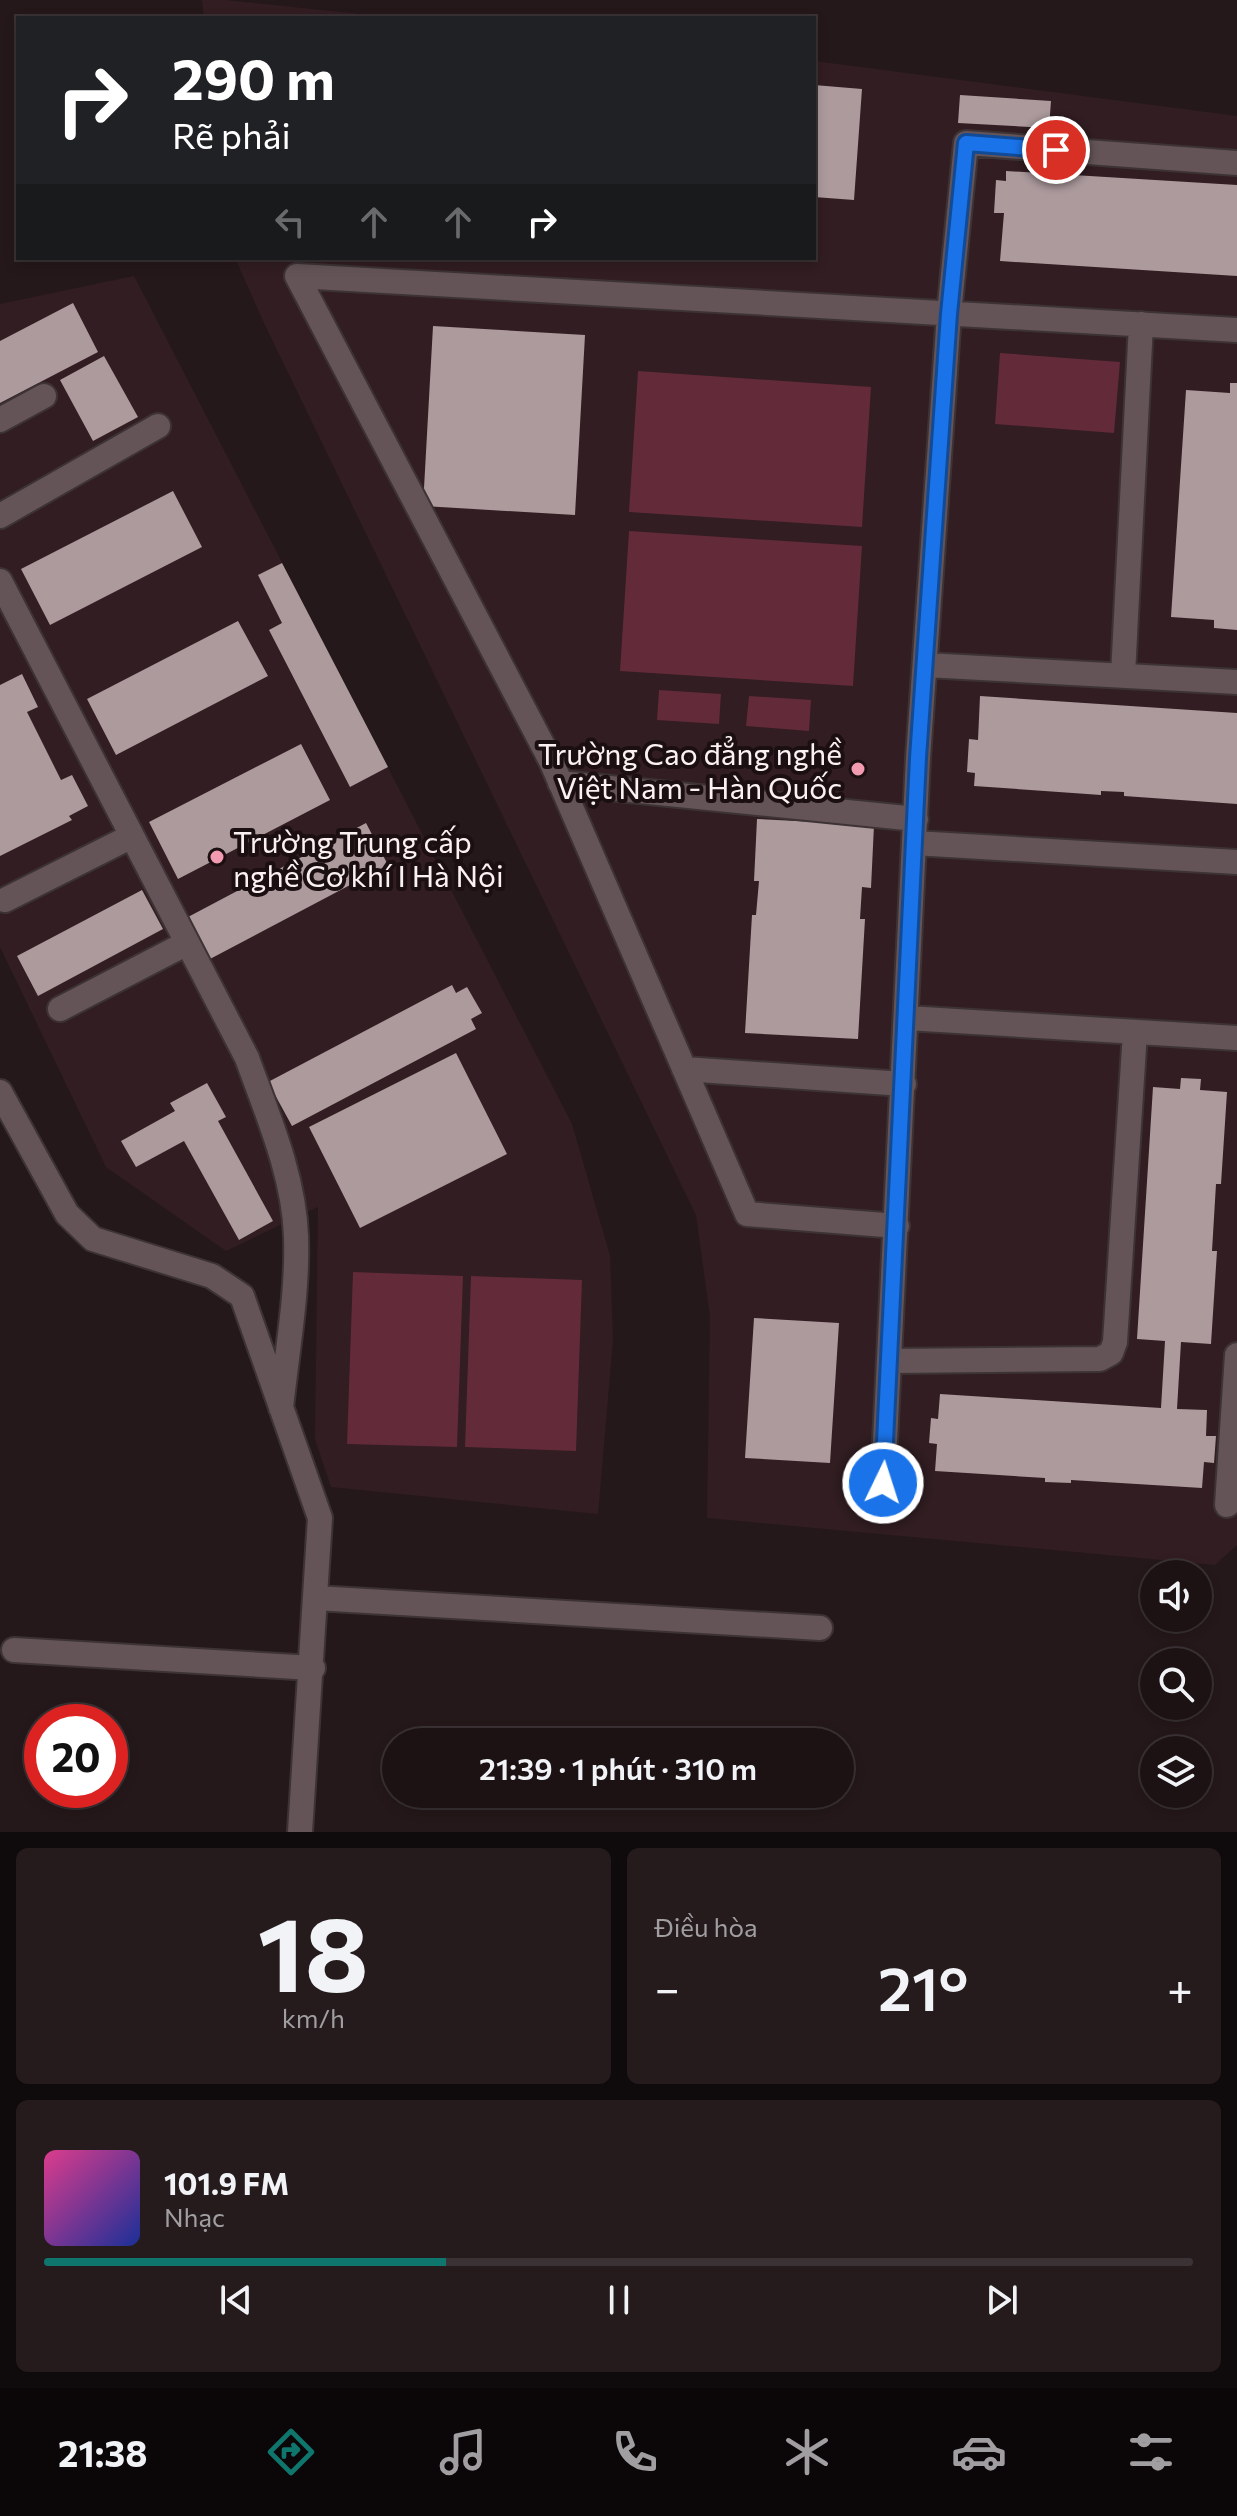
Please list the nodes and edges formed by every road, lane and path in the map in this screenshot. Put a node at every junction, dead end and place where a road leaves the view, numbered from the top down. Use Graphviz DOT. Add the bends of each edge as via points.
graph roads {
  1 [pos="1237,163"];
  2 [pos="949,314"];
  3 [pos="1141,324"];
  4 [pos="1237,330"];
  5 [pos="44,396"];
  6 [pos="0,420"];
  7 [pos="158,426"];
  8 [pos="0,516"];
  9 [pos="0,581"];
  10 [pos="926,665"];
  11 [pos="1123,675"];
  12 [pos="1237,682"];
  13 [pos="560,783"];
  14 [pos="916,819"];
  15 [pos="132,836"];
  16 [pos="914,843"];
  17 [pos="1237,862"];
  18 [pos="5,900"];
  19 [pos="187,943"];
  20 [pos="60,1009"];
  21 [pos="907,1018"];
  22 [pos="1135,1032"];
  23 [pos="1237,1038"];
  24 [pos="684,1069"];
  25 [pos="904,1084"];
  26 [pos="0,1092"];
  27 [pos="10,1136"];
  28 [pos="897,1226"];
  29 [pos="1237,1355"];
  30 [pos="891,1361"];
  31 [pos="281,1408"];
  32 [pos="883,1483"];
  33 [pos="1227,1505"];
  34 [pos="316,1598"];
  35 [pos="820,1628"];
  36 [pos="14,1650"];
  37 [pos="313,1668"];
  38 [pos="300,1832"];
  1 -- 2 [label="street" via="966,143"];
  2 -- 3 [label="street"];
  2 -- 10 [label="street"];
  2 -- 13 [label="street" via="297,276"];
  3 -- 4 [label="street"];
  3 -- 11 [label="street"];
  5 -- 6 [label="street"];
  7 -- 8 [label="street"];
  9 -- 15 [label="street"];
  10 -- 11 [label="street"];
  10 -- 14 [label="street"];
  11 -- 12 [label="street"];
  13 -- 14 [label="street"];
  13 -- 24 [label="street"];
  14 -- 16 [label="street"];
  15 -- 18 [label="street"];
  15 -- 19 [label="street"];
  16 -- 17 [label="street"];
  16 -- 21 [label="street"];
  19 -- 20 [label="street"];
  19 -- 31 [label="street" via="247,1058 289,1187 296,1234"];
  21 -- 22 [label="street"];
  21 -- 25 [label="street"];
  22 -- 23 [label="street"];
  22 -- 30 [label="street" via="1111,1353 1100,1359"];
  24 -- 25 [label="street"];
  24 -- 28 [label="street" via="747,1214"];
  25 -- 28 [label="street"];
  26 -- 27 [label="street"];
  27 -- 31 [label="street" via="67,1214 93,1239 212,1276 242,1296"];
  28 -- 30 [label="street"];
  29 -- 33 [label="street"];
  30 -- 32 [label="street"];
  31 -- 34 [label="street" via="320,1518"];
  34 -- 35 [label="street"];
  34 -- 37 [label="street"];
  36 -- 37 [label="street"];
  37 -- 38 [label="street"];
}
